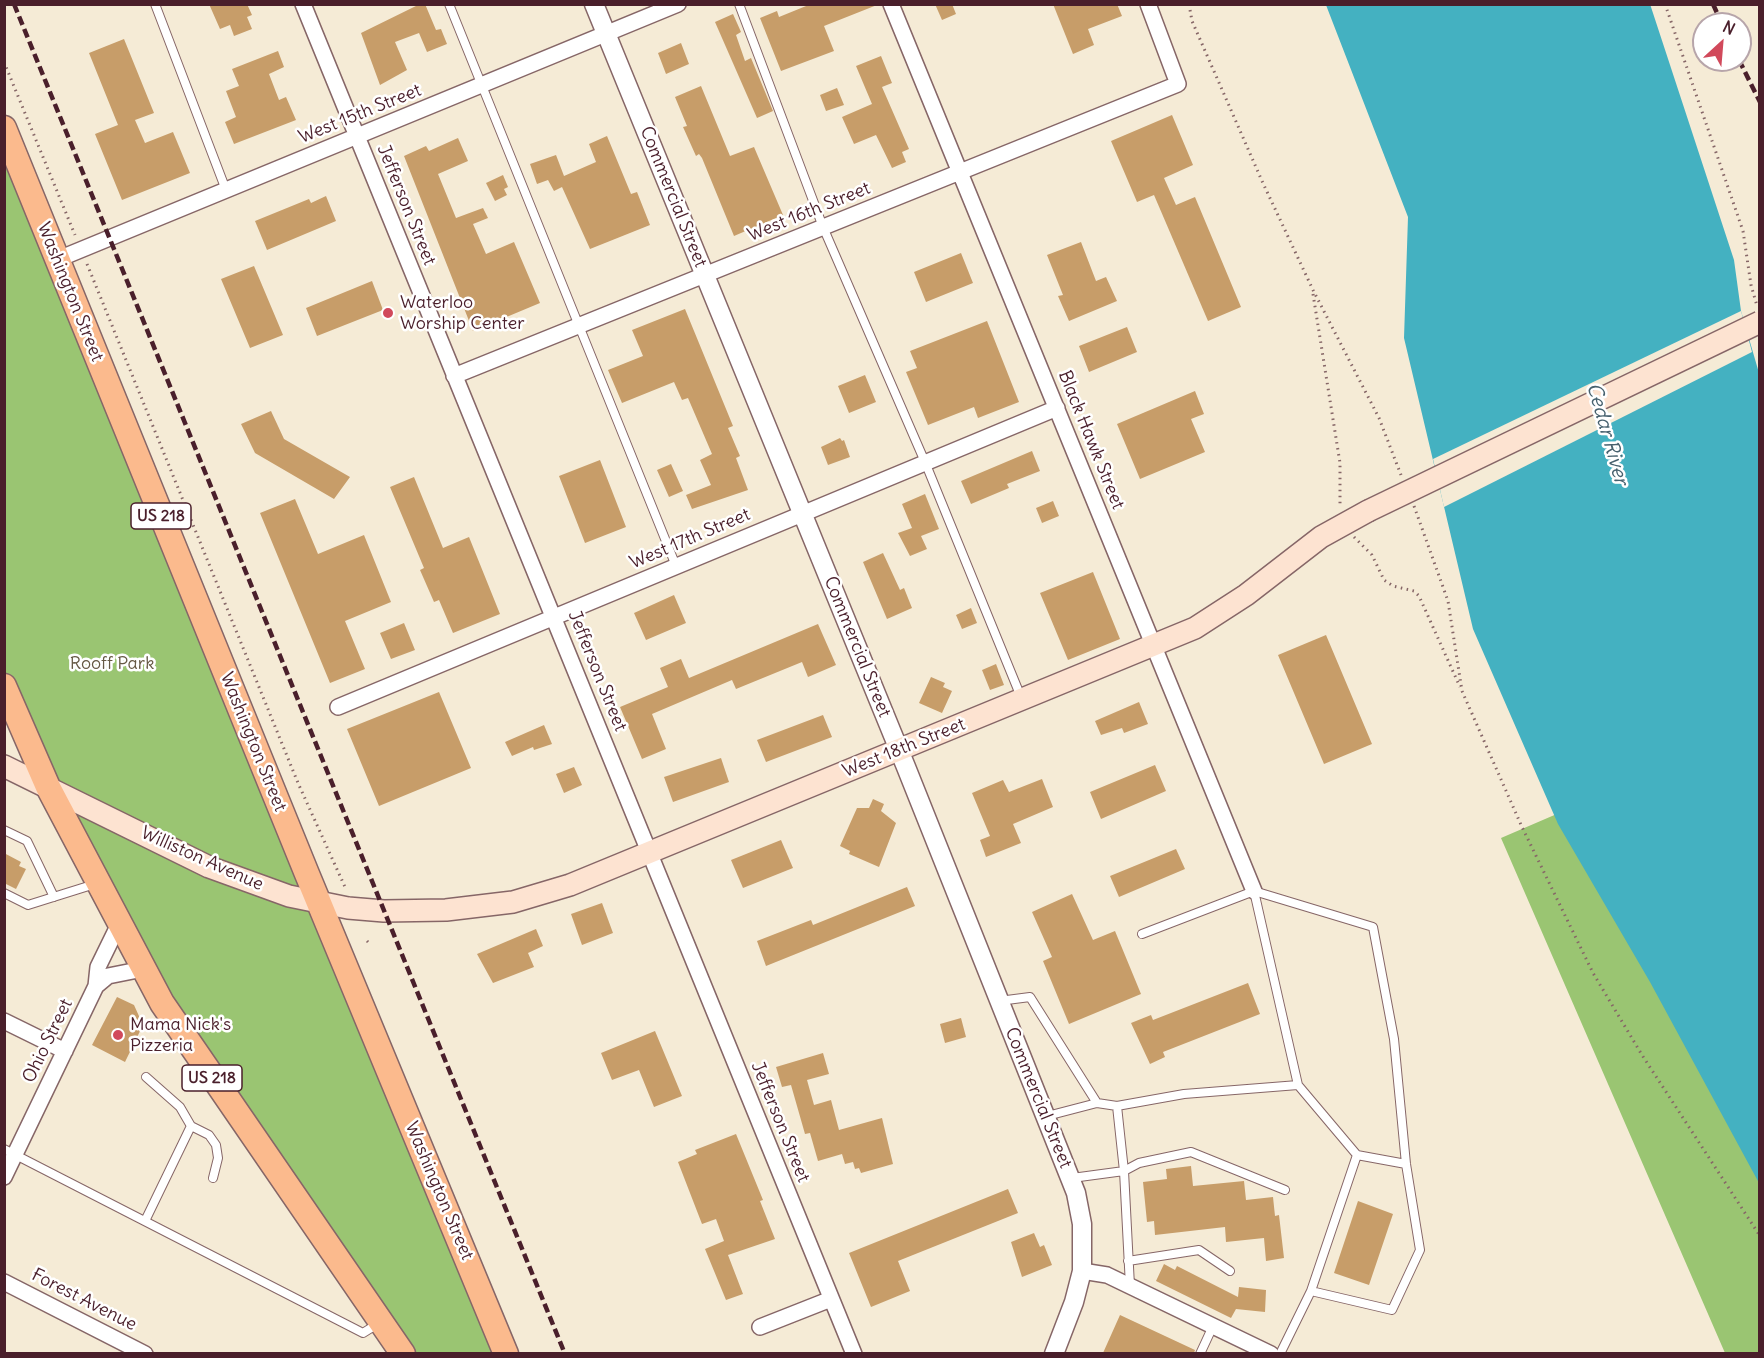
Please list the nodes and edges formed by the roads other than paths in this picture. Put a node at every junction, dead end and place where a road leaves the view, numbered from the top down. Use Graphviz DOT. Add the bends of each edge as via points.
graph roads {
  1 [pos="155,4"];
  2 [pos="303,4"];
  3 [pos="449,4"];
  4 [pos="594,4"];
  5 [pos="678,4"];
  6 [pos="739,4"];
  7 [pos="891,4"];
  8 [pos="1148,4"];
  9 [pos="606,34"];
  10 [pos="483,84"];
  11 [pos="4,128"];
  12 [pos="357,136"];
  13 [pos="960,172"];
  14 [pos="226,190"];
  15 [pos="823,227"];
  16 [pos="56,260"];
  17 [pos="705,275"];
  18 [pos="1760,322"];
  19 [pos="579,326"];
  20 [pos="454,376"];
  21 [pos="1056,408"];
  22 [pos="925,462"];
  23 [pos="802,514"];
  24 [pos="676,566"];
  25 [pos="553,617"];
  26 [pos="1154,645"];
  27 [pos="4,686"];
  28 [pos="1022,700"];
  29 [pos="338,707"];
  30 [pos="899,751"];
  31 [pos="4,766"];
  32 [pos="48,787"];
  33 [pos="4,830"];
  34 [pos="649,851"];
  35 [pos="97,883"];
  36 [pos="1254,891"];
  37 [pos="4,893"];
  38 [pos="54,897"];
  39 [pos="319,902"];
  40 [pos="411,911"];
  41 [pos="119,924"];
  42 [pos="1142,934"];
  43 [pos="143,969"];
  44 [pos="96,986"];
  45 [pos="999,1000"];
  46 [pos="4,1021"];
  47 [pos="64,1051"];
  48 [pos="146,1077"];
  49 [pos="1298,1085"];
  50 [pos="1097,1103"];
  51 [pos="1117,1106"];
  52 [pos="1045,1116"];
  53 [pos="191,1126"];
  54 [pos="10,1152"];
  55 [pos="1357,1155"];
  56 [pos="1406,1164"];
  57 [pos="1124,1171"];
  58 [pos="4,1177"];
  59 [pos="213,1178"];
  60 [pos="1070,1179"];
  61 [pos="1285,1190"];
  62 [pos="145,1221"];
  63 [pos="1128,1261"];
  64 [pos="1230,1270"];
  65 [pos="1082,1271"];
  66 [pos="4,1282"];
  67 [pos="1130,1286"];
  68 [pos="1311,1291"];
  69 [pos="831,1299"];
  70 [pos="381,1321"];
  71 [pos="1213,1326"];
  72 [pos="760,1327"];
  73 [pos="145,1353"];
  74 [pos="402,1353"];
  75 [pos="506,1353"];
  76 [pos="854,1353"];
  77 [pos="1054,1353"];
  78 [pos="1200,1353"];
  79 [pos="1271,1353"];
  80 [pos="1280,1353"];
  1 -- 14 [label="lane"];
  2 -- 12 [label="street, Jefferson Street"];
  3 -- 10 [label="lane"];
  4 -- 9 [label="street, Commercial Street"];
  5 -- 9 [label="street, West 15th Street"];
  6 -- 15 [label="lane"];
  7 -- 13 [label="street, Black Hawk Street"];
  8 -- 13 [label="street, West 16th Street" via="1178,84"];
  9 -- 10 [label="street, West 15th Street"];
  9 -- 17 [label="street, Commercial Street"];
  10 -- 12 [label="street, West 15th Street"];
  10 -- 19 [label="lane"];
  11 -- 16 [label="highway, Washington Street / US 218"];
  12 -- 14 [label="street, West 15th Street"];
  12 -- 20 [label="street, Jefferson Street"];
  13 -- 15 [label="street, West 16th Street"];
  13 -- 21 [label="street, Black Hawk Street"];
  14 -- 16 [label="street, West 15th Street"];
  15 -- 17 [label="street, West 16th Street"];
  15 -- 22 [label="lane"];
  16 -- 39 [label="highway, Washington Street / US 218"];
  17 -- 19 [label="street, West 16th Street"];
  17 -- 23 [label="street, Commercial Street"];
  18 -- 26 [label="main road, West 18th Street, bridge" via="1368,511 1322,537 1210,620"];
  19 -- 20 [label="street, West 16th Street"];
  19 -- 24 [label="lane"];
  20 -- 25 [label="street, Jefferson Street"];
  21 -- 22 [label="street, West 17th Street"];
  21 -- 26 [label="street, Black Hawk Street"];
  22 -- 23 [label="street, West 17th Street"];
  22 -- 28 [label="lane"];
  23 -- 24 [label="street, West 17th Street"];
  23 -- 30 [label="street, Commercial Street"];
  24 -- 25 [label="street, West 17th Street"];
  25 -- 29 [label="street, West 17th Street"];
  25 -- 34 [label="street, Jefferson Street"];
  26 -- 28 [label="main road, West 18th Street"];
  26 -- 36 [label="street, Black Hawk Street"];
  27 -- 32 [label="highway, US 218"];
  28 -- 30 [label="main road, West 18th Street"];
  30 -- 34 [label="main road, West 18th Street"];
  30 -- 45 [label="street, Commercial Street"];
  31 -- 32 [label="main road, Williston Avenue"];
  32 -- 35 [label="highway, US 218"];
  32 -- 39 [label="main road, Williston Avenue" via="233,877"];
  33 -- 38 [label="lane" via="27,841"];
  34 -- 40 [label="main road, West 18th Street" via="570,885 524,899 480,907"];
  34 -- 69 [label="street, Jefferson Street"];
  35 -- 38 [label="lane"];
  35 -- 41 [label="highway, US 218"];
  36 -- 42 [label="lane"];
  36 -- 49 [label="lane"];
  36 -- 56 [label="lane" via="1373,927 1394,1039"];
  37 -- 38 [label="lane" via="28,905"];
  39 -- 40 [label="main road, Williston Avenue" via="348,908"];
  39 -- 75 [label="highway, Washington Street / US 218"];
  41 -- 43 [label="highway, US 218"];
  41 -- 44 [label="street, Ohio Street" via="98,967"];
  43 -- 44 [label="street, Ohio Street" via="108,976"];
  43 -- 70 [label="highway, US 218" via="212,1078"];
  44 -- 47 [label="street, Ohio Street"];
  45 -- 50 [label="lane" via="1030,997"];
  45 -- 52 [label="street, Commercial Street"];
  46 -- 47 [label="street"];
  47 -- 54 [label="street, Ohio Street"];
  48 -- 53 [label="lane" via="180,1107"];
  49 -- 51 [label="lane" via="1184,1094"];
  49 -- 55 [label="lane"];
  50 -- 51 [label="lane"];
  50 -- 52 [label="lane"];
  51 -- 57 [label="lane"];
  52 -- 60 [label="street, Commercial Street"];
  53 -- 59 [label="lane" via="209,1135 216,1145 218,1158"];
  53 -- 62 [label="lane"];
  54 -- 58 [label="street, Ohio Street"];
  54 -- 62 [label="lane"];
  55 -- 56 [label="lane"];
  55 -- 68 [label="lane"];
  56 -- 68 [label="lane" via="1420,1250 1392,1310"];
  57 -- 60 [label="lane"];
  57 -- 61 [label="lane" via="1139,1163 1191,1152"];
  57 -- 63 [label="lane"];
  60 -- 65 [label="street, Commercial Street" via="1082,1224"];
  62 -- 70 [label="lane" via="363,1333"];
  63 -- 64 [label="lane" via="1199,1250"];
  63 -- 67 [label="lane"];
  65 -- 67 [label="street" via="1107,1275"];
  65 -- 77 [label="street, Commercial Street"];
  66 -- 73 [label="street, Forest Avenue"];
  67 -- 71 [label="street"];
  68 -- 80 [label="lane"];
  69 -- 72 [label="street"];
  69 -- 76 [label="street, Jefferson Street"];
  70 -- 74 [label="highway, US 218"];
  71 -- 78 [label="lane"];
  71 -- 79 [label="street"];
}
